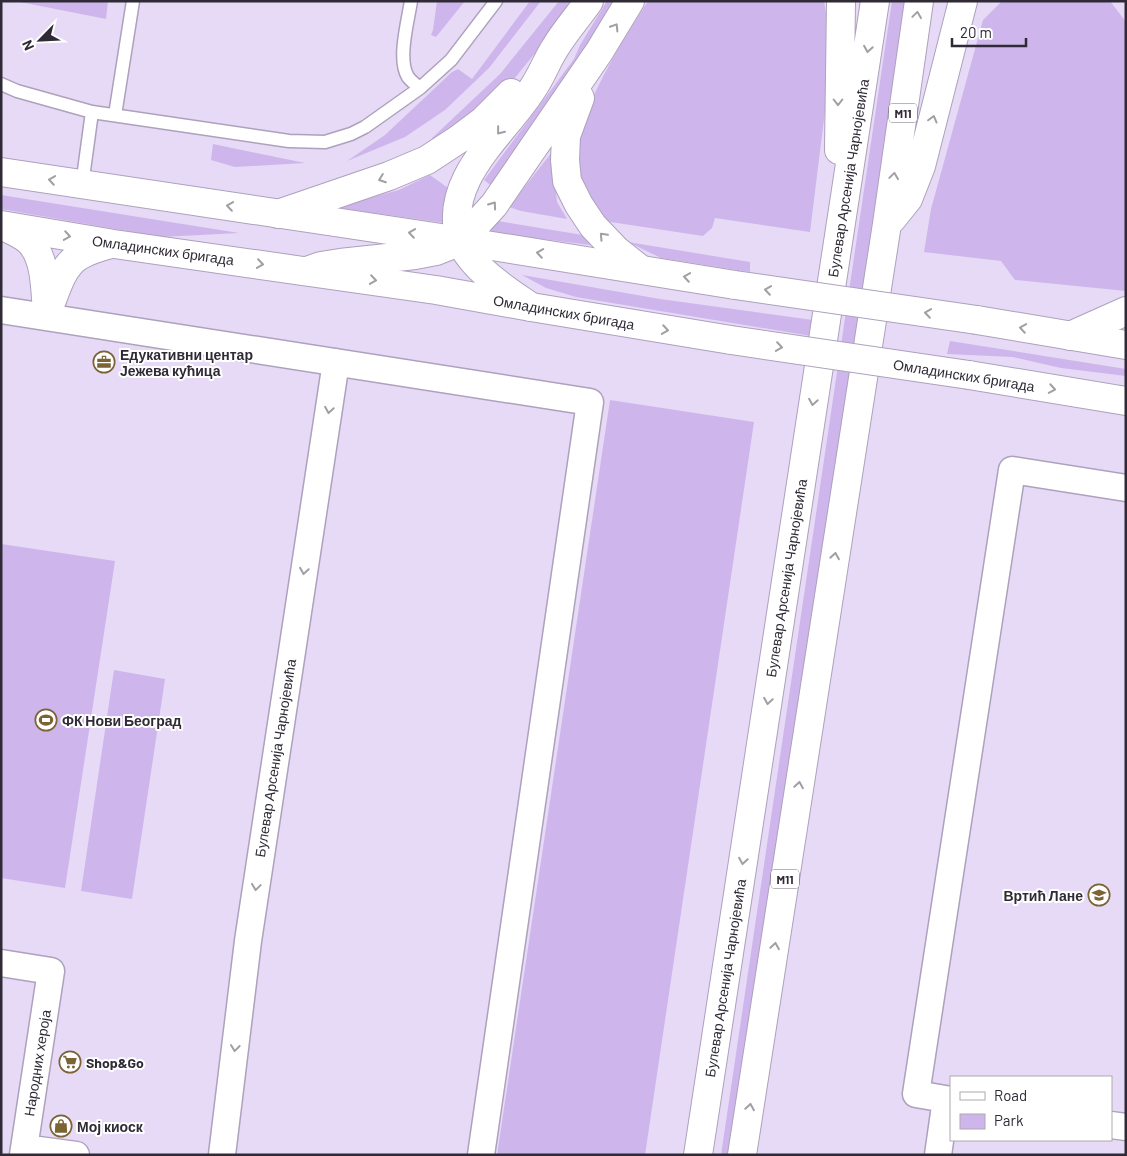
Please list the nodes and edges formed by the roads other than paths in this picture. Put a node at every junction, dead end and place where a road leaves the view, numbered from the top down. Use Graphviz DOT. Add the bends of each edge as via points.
graph roads {
  1 [pos="132,1"];
  2 [pos="411,1"];
  3 [pos="496,1"];
  4 [pos="589,1"];
  5 [pos="630,1"];
  6 [pos="841,1"];
  7 [pos="876,1"];
  8 [pos="919,1"];
  9 [pos="963,1"];
  10 [pos="556,47"];
  11 [pos="599,52"];
  12 [pos="1,84"];
  13 [pos="420,88"];
  14 [pos="92,112"];
  15 [pos="115,116"];
  16 [pos="1,172"];
  17 [pos="82,185"];
  18 [pos="278,214"];
  19 [pos="842,216"];
  20 [pos="887,224"];
  21 [pos="3,225"];
  22 [pos="460,241"];
  23 [pos="114,244"];
  24 [pos="640,269"];
  25 [pos="307,271"];
  26 [pos="531,307"];
  27 [pos="1,310"];
  28 [pos="1126,311"];
  29 [pos="47,314"];
  30 [pos="1070,336"];
  31 [pos="1126,345"];
  32 [pos="336,362"];
  33 [pos="1126,401"];
  34 [pos="1126,488"];
  35 [pos="1,963"];
  36 [pos="949,1099"];
  37 [pos="1112,1125"];
  38 [pos="1126,1127"];
  39 [pos="24,1151"];
  40 [pos="76,1155"];
  41 [pos="222,1155"];
  42 [pos="481,1155"];
  43 [pos="698,1155"];
  44 [pos="742,1155"];
  45 [pos="938,1155"];
  1 -- 15 [label="lane"];
  2 -- 13 [label="lane" via="404,68"];
  3 -- 13 [label="lane" via="451,60"];
  4 -- 10 [label="main road"];
  11 -- 5 [label="main road, one-way"];
  6 -- 19 [label="main road, one-way" via="838,132"];
  7 -- 19 [label="main road, Булевар Арсенија Чарнојевића, one-way"];
  20 -- 8 [label="main road, M11, one-way"];
  20 -- 9 [label="main road, one-way" via="908,200 921,166"];
  10 -- 18 [label="main road, one-way" via="483,121 427,160 382,179"];
  10 -- 22 [label="main road, one-way" via="533,88 483,152 465,184 458,209"];
  22 -- 11 [label="main road, one-way" via="494,205"];
  24 -- 11 [label="main road, one-way" via="593,226 568,181 566,136"];
  12 -- 14 [label="lane"];
  13 -- 15 [label="lane" via="365,127 325,142 289,141"];
  14 -- 15 [label="lane"];
  14 -- 17 [label="lane"];
  17 -- 16 [label="main road, one-way"];
  18 -- 17 [label="main road, one-way"];
  22 -- 18 [label="main road, one-way"];
  19 -- 43 [label="main road, Булевар Арсенија Чарнојевића, one-way"];
  44 -- 20 [label="main road, M11, one-way"];
  21 -- 23 [label="main road, Омладинских бригада, one-way"];
  21 -- 29 [label="main road" via="22,235 39,257"];
  24 -- 22 [label="main road, one-way"];
  22 -- 25 [label="main road" via="436,251 340,263"];
  22 -- 26 [label="main road" via="482,270"];
  23 -- 25 [label="main road, Омладинских бригада, one-way"];
  23 -- 29 [label="main road" via="94,248 71,262 62,275"];
  30 -- 24 [label="main road, one-way, bridge"];
  25 -- 26 [label="main road, Омладинских бригада, one-way"];
  26 -- 33 [label="main road, Омладинских бригада, one-way, bridge"];
  27 -- 29 [label="street"];
  28 -- 30 [label="main road"];
  29 -- 32 [label="street"];
  30 -- 31 [label="main road"];
  32 -- 41 [label="street, Булевар Арсенија Чарнојевића, one-way" via="248,941"];
  32 -- 42 [label="street" via="590,402"];
  34 -- 36 [label="street" via="1012,470 916,1094"];
  35 -- 39 [label="street, Народних хероја" via="51,971"];
  36 -- 45 [label="street"];
  37 -- 38 [label="street"];
  39 -- 40 [label="street"];
}
